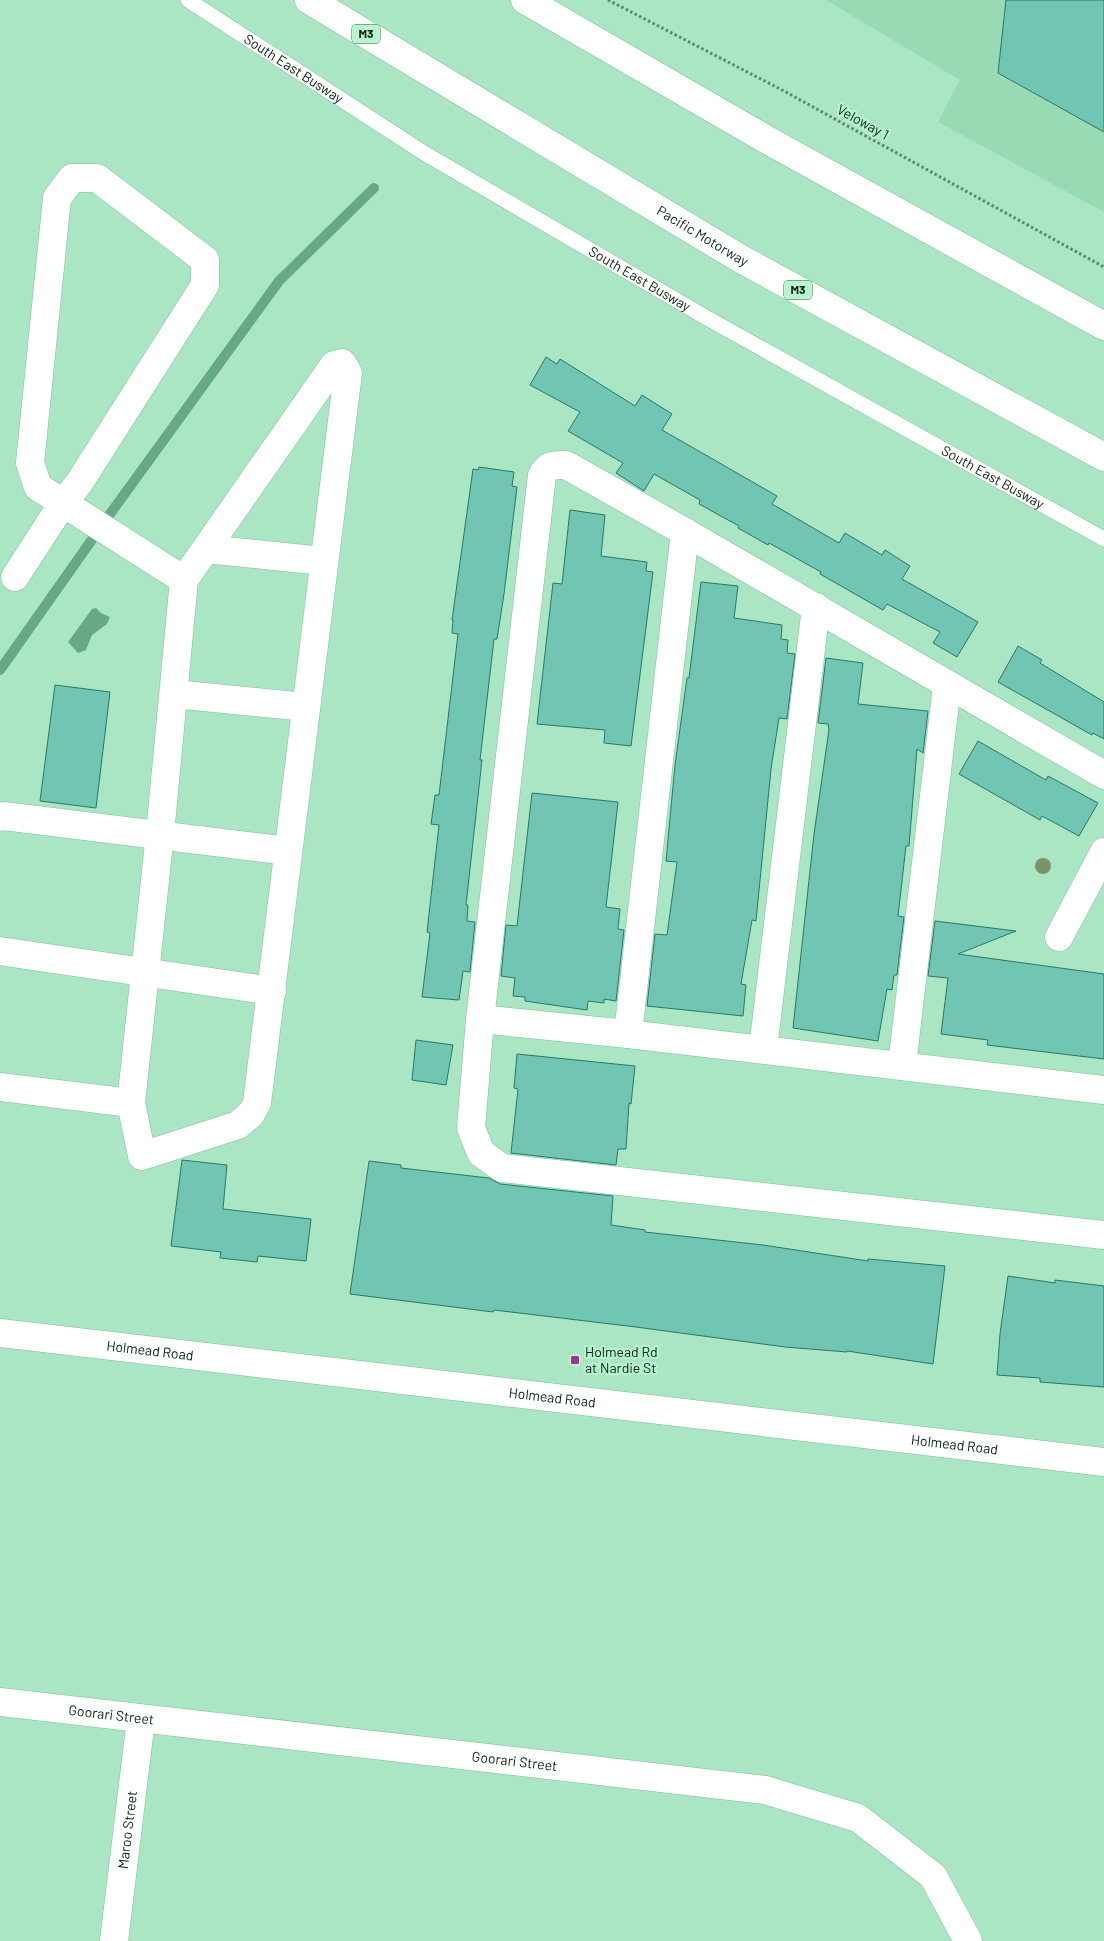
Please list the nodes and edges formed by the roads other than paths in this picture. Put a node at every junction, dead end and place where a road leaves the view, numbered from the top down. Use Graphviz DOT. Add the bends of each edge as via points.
graph roads {
  1 [pos="188,0"];
  2 [pos="310,0"];
  3 [pos="525,0"];
  4 [pos="1104,326"];
  5 [pos="1104,457"];
  6 [pos="63,502"];
  7 [pos="685,532"];
  8 [pos="1104,539"];
  9 [pos="206,549"];
  10 [pos="324,560"];
  11 [pos="15,577"];
  12 [pos="184,580"];
  13 [pos="816,608"];
  14 [pos="946,686"];
  15 [pos="174,694"];
  16 [pos="306,707"];
  17 [pos="1104,776"];
  18 [pos="0,817"];
  19 [pos="160,834"];
  20 [pos="288,851"];
  21 [pos="1104,852"];
  22 [pos="1059,937"];
  23 [pos="0,951"];
  24 [pos="144,972"];
  25 [pos="272,991"];
  26 [pos="480,1019"];
  27 [pos="628,1034"];
  28 [pos="763,1049"];
  29 [pos="902,1065"];
  30 [pos="0,1087"];
  31 [pos="1104,1090"];
  32 [pos="131,1103"];
  33 [pos="1104,1235"];
  34 [pos="0,1333"];
  35 [pos="1104,1462"];
  36 [pos="0,1702"];
  37 [pos="141,1718"];
  38 [pos="114,1941"];
  39 [pos="968,1941"];
  1 -- 8 [label="lane, South East Busway" via="424,153 707,318"];
  2 -- 5 [label="main road, Pacific Motorway / M3" via="741,259"];
  3 -- 4 [label="main road" via="769,141"];
  6 -- 6 [label="main road" via="38,487 30,463 58,198 72,178 97,178 205,260 205,285 80,482"];
  6 -- 11 [label="main road"];
  6 -- 12 [label="main road"];
  7 -- 13 [label="main road"];
  7 -- 26 [label="main road" via="566,465 553,465 542,475"];
  7 -- 27 [label="main road"];
  9 -- 10 [label="main road"];
  9 -- 10 [label="main road" via="334,365 342,363 348,373"];
  9 -- 12 [label="main road"];
  10 -- 16 [label="main road"];
  12 -- 15 [label="main road"];
  13 -- 14 [label="main road"];
  13 -- 28 [label="main road"];
  14 -- 17 [label="main road"];
  14 -- 29 [label="main road"];
  15 -- 16 [label="main road"];
  15 -- 19 [label="main road"];
  16 -- 20 [label="main road"];
  18 -- 19 [label="main road"];
  19 -- 20 [label="main road"];
  19 -- 24 [label="main road"];
  20 -- 25 [label="main road"];
  21 -- 22 [label="main road"];
  23 -- 24 [label="main road"];
  24 -- 25 [label="main road"];
  24 -- 32 [label="main road"];
  25 -- 32 [label="main road" via="257,1104 238,1125 142,1156"];
  26 -- 27 [label="main road"];
  26 -- 33 [label="main road" via="470,1128 481,1153 502,1168"];
  27 -- 28 [label="main road"];
  28 -- 29 [label="main road"];
  29 -- 31 [label="main road"];
  30 -- 32 [label="main road"];
  34 -- 35 [label="main road, Holmead Road"];
  36 -- 37 [label="main road, Goorari Street"];
  37 -- 38 [label="main road, Maroo Street"];
  37 -- 39 [label="main road, Goorari Street" via="766,1790 858,1818 933,1876"];
}
